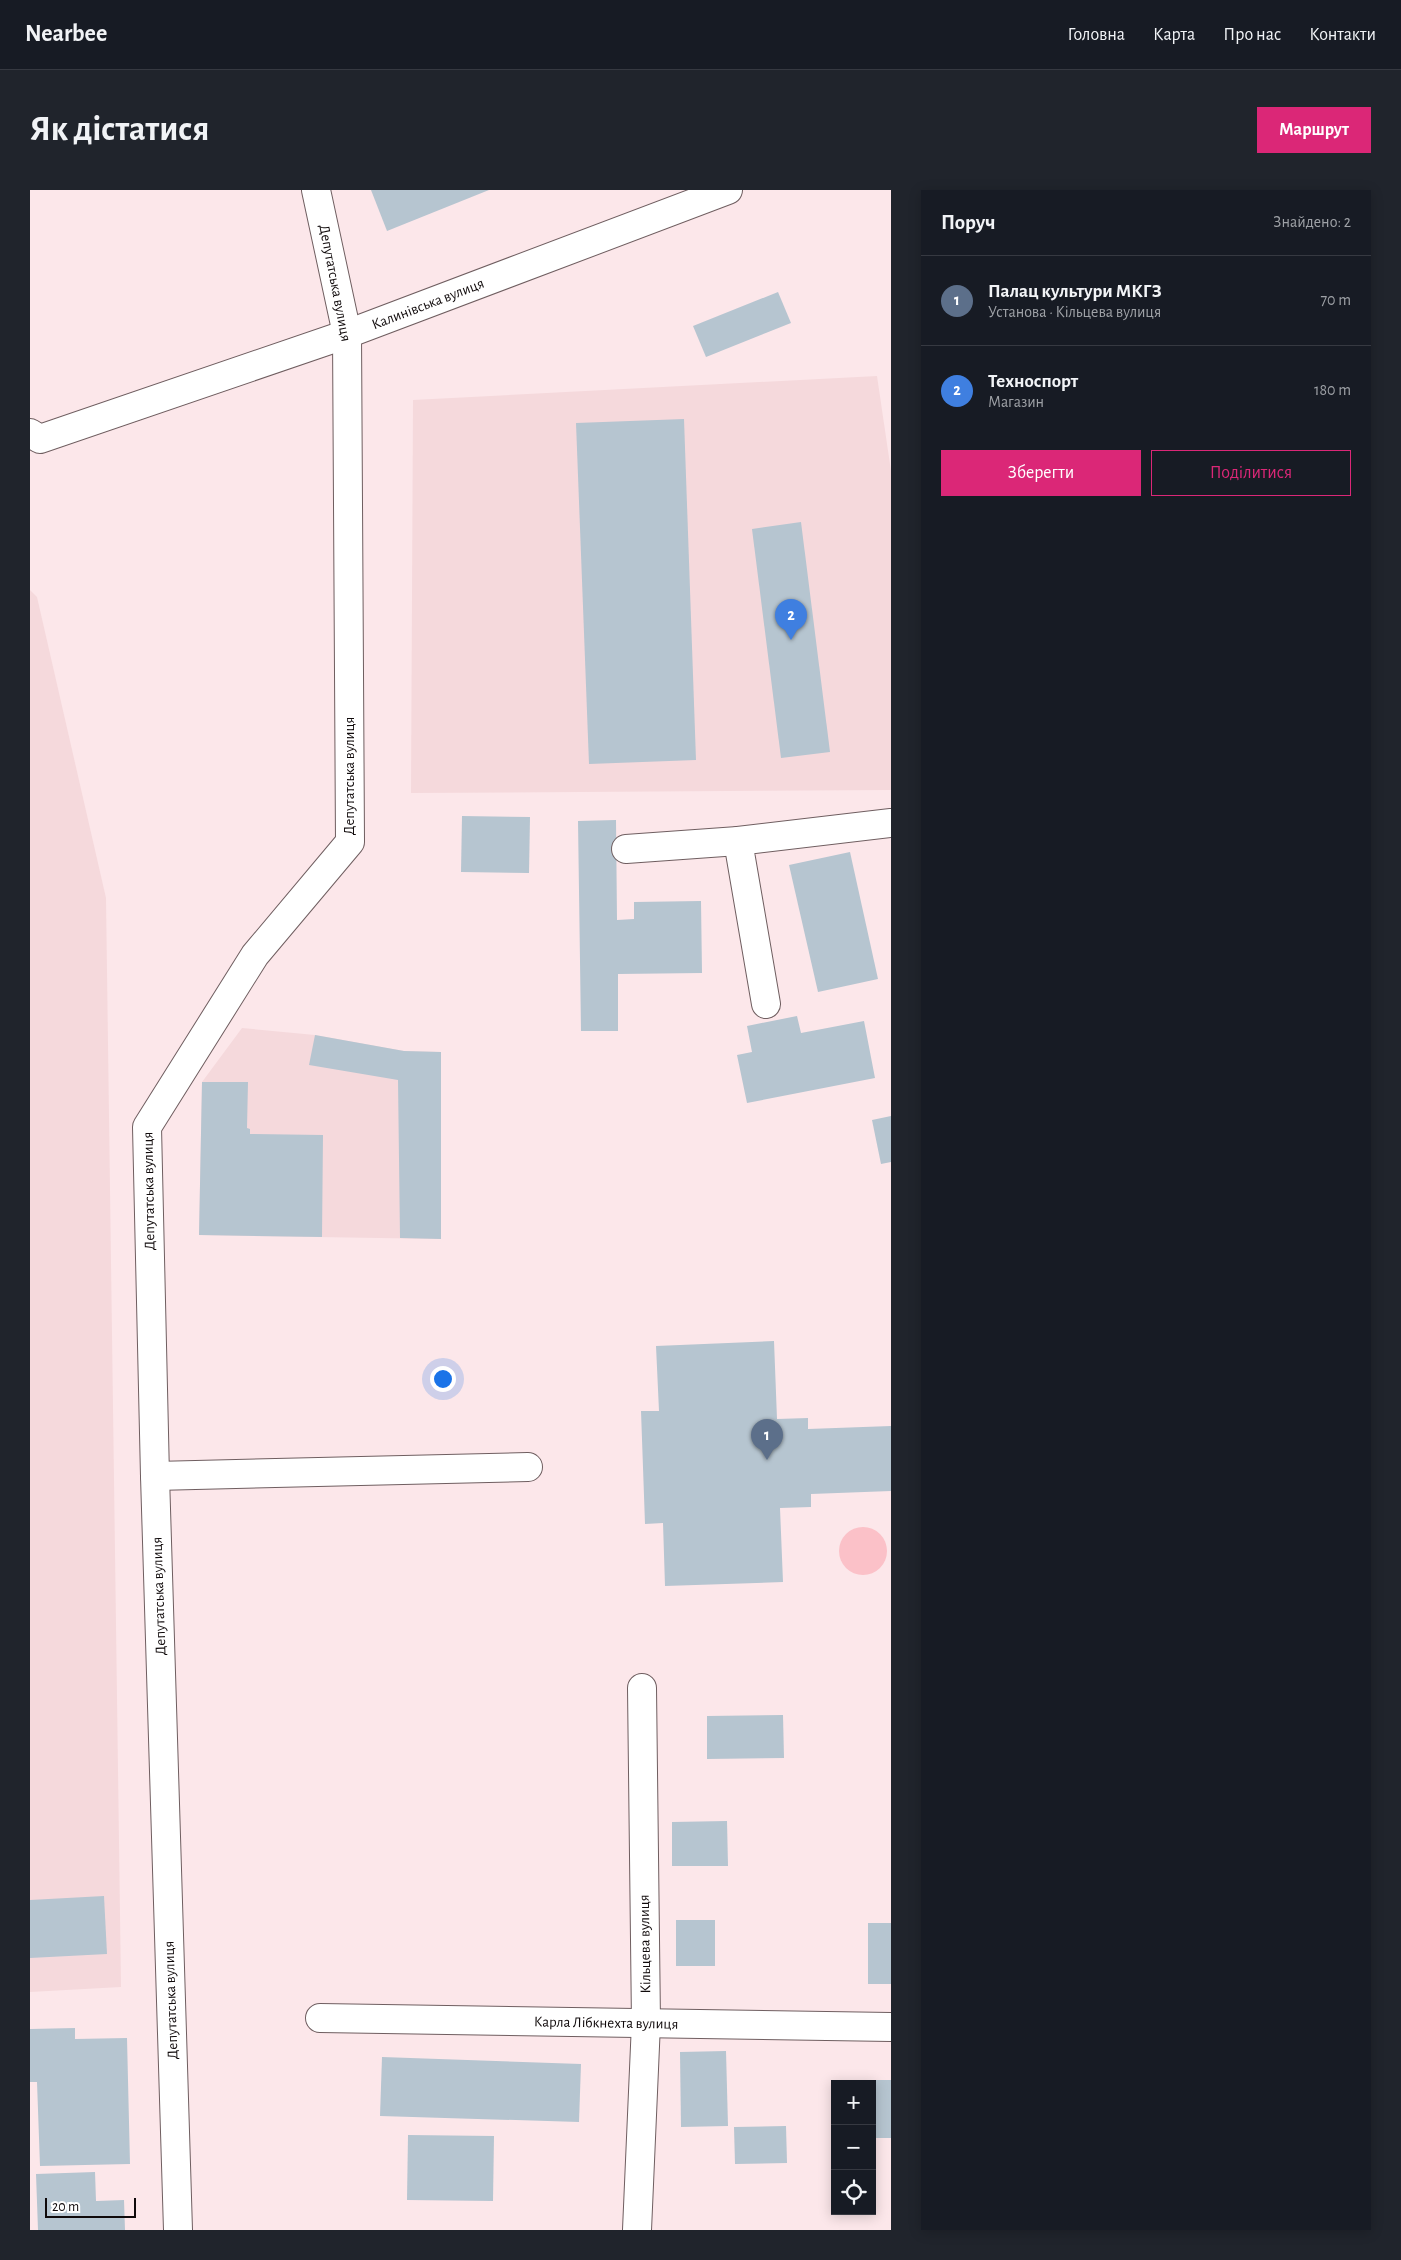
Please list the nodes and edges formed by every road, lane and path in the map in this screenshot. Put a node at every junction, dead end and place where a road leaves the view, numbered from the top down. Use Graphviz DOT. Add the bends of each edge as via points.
graph roads {
  1 [pos="316,190"];
  2 [pos="728,190"];
  3 [pos="347,334"];
  4 [pos="35,436"];
  5 [pos="891,823"];
  6 [pos="738,842"];
  7 [pos="626,849"];
  8 [pos="766,1004"];
  9 [pos="528,1466"];
  10 [pos="155,1476"];
  11 [pos="642,1688"];
  12 [pos="320,2018"];
  13 [pos="646,2023"];
  14 [pos="891,2027"];
  15 [pos="178,2230"];
  16 [pos="637,2230"];
  1 -- 3 [label="street, Депутатська вулиця"];
  2 -- 3 [label="street, Калинівська вулиця"];
  3 -- 4 [label="street, Калинівська вулиця"];
  3 -- 10 [label="street, Депутатська вулиця" via="350,842 255,956 147,1126"];
  5 -- 6 [label="street"];
  6 -- 7 [label="street"];
  6 -- 8 [label="street"];
  9 -- 10 [label="street"];
  10 -- 15 [label="street, Депутатська вулиця"];
  11 -- 13 [label="street, Кільцева вулиця"];
  12 -- 13 [label="street, Карла Лібкнехта вулиця"];
  13 -- 14 [label="street, Карла Лібкнехта вулиця"];
  13 -- 16 [label="street, Кільцева вулиця"];
}
